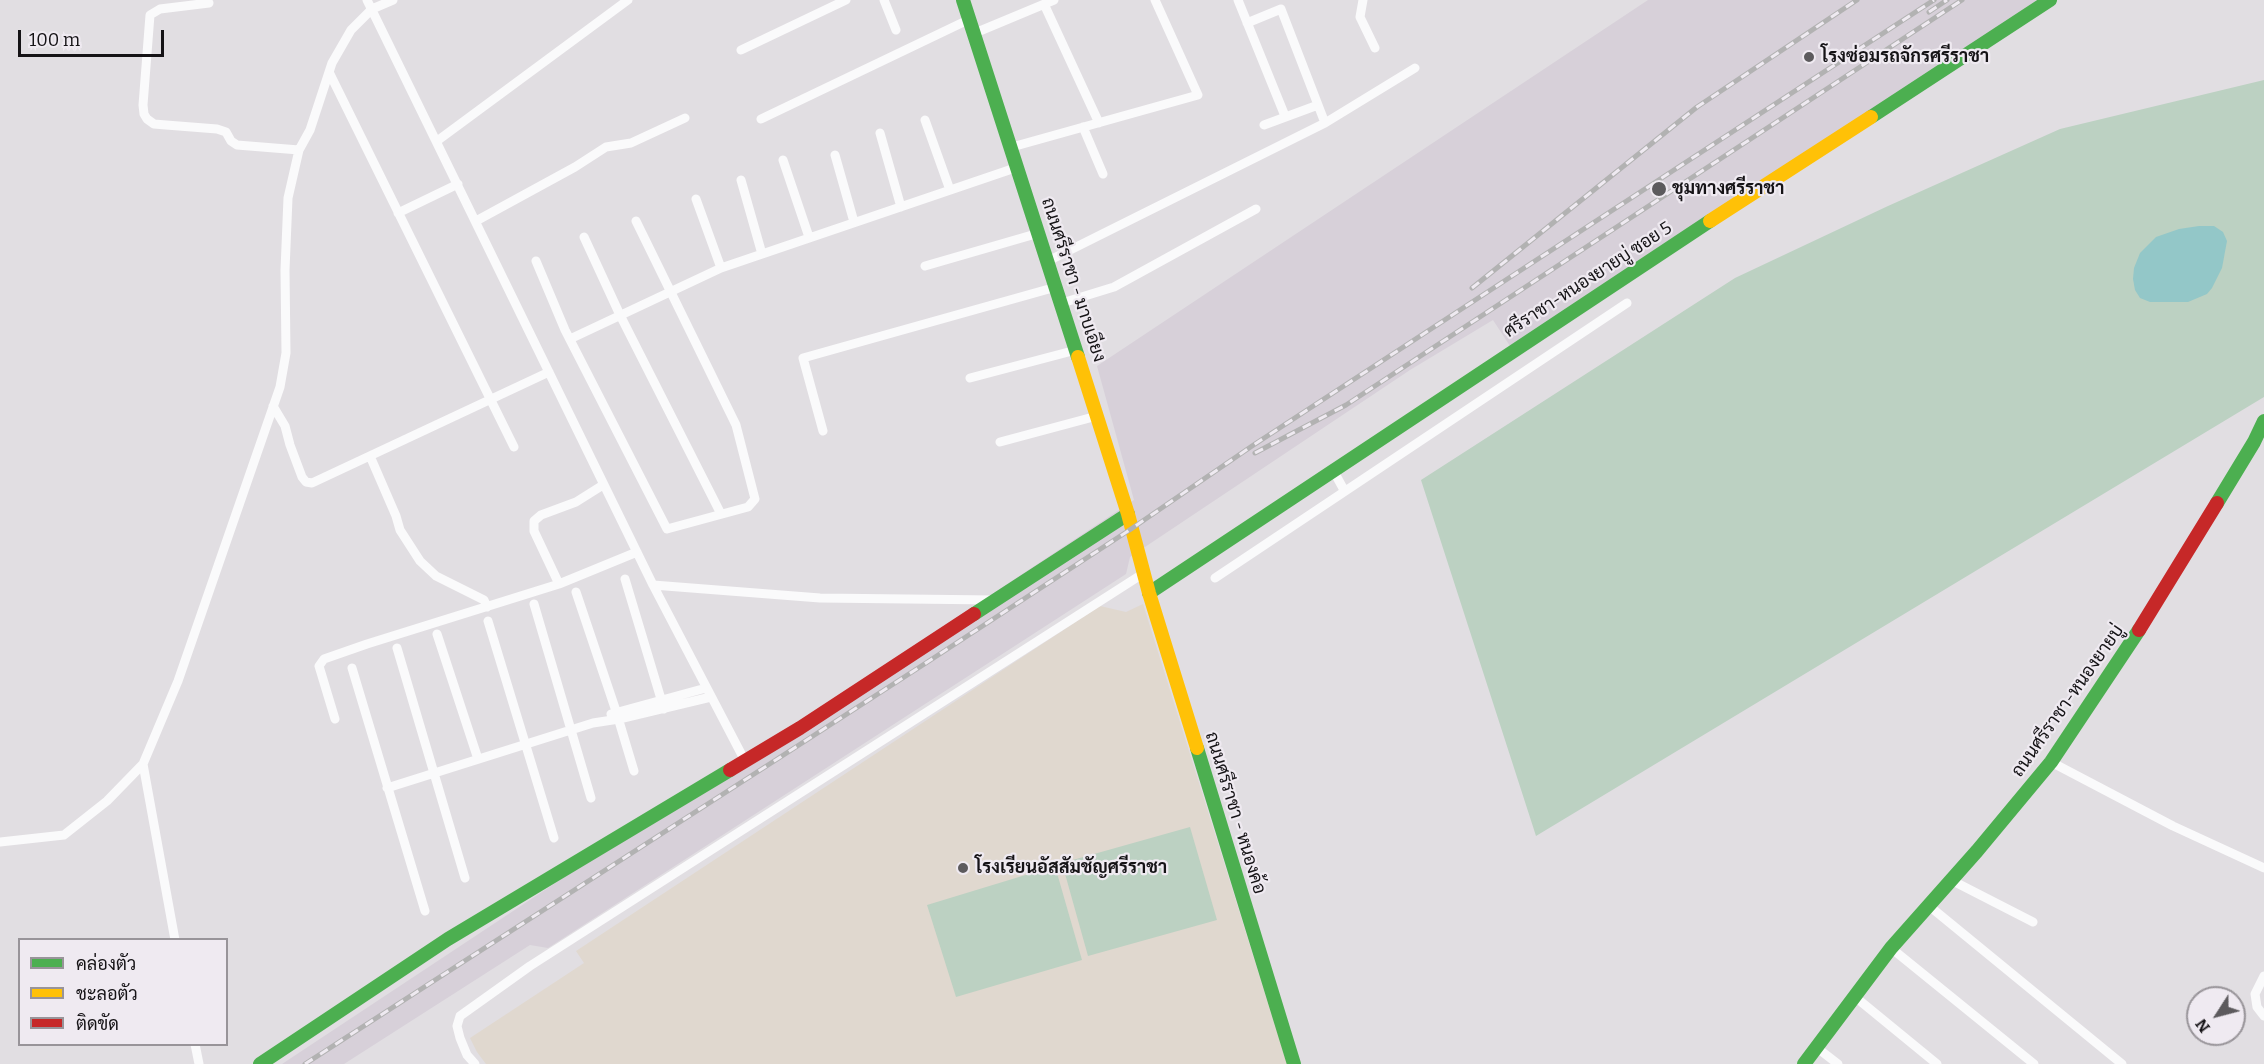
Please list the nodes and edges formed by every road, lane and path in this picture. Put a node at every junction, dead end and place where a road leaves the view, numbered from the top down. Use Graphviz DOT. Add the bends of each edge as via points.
graph roads {
  1 [pos="367,0"];
  2 [pos="393,0"];
  3 [pos="628,0"];
  4 [pos="846,0"];
  5 [pos="884,0"];
  6 [pos="963,0"];
  7 [pos="1054,0"];
  8 [pos="1155,0"];
  9 [pos="1238,0"];
  10 [pos="1363,0"];
  11 [pos="2050,0"];
  12 [pos="209,3"];
  13 [pos="1044,4"];
  14 [pos="372,9"];
  15 [pos="970,19"];
  16 [pos="1248,23"];
  17 [pos="896,30"];
  18 [pos="975,33"];
  19 [pos="1375,48"];
  20 [pos="741,50"];
  21 [pos="1415,68"];
  22 [pos="329,72"];
  23 [pos="1318,105"];
  24 [pos="1285,116"];
  25 [pos="685,118"];
  26 [pos="761,119"];
  27 [pos="925,120"];
  28 [pos="1099,123"];
  29 [pos="1325,123"];
  30 [pos="1264,124"];
  31 [pos="1083,127"];
  32 [pos="880,132"];
  33 [pos="437,141"];
  34 [pos="1012,147"];
  35 [pos="299,150"];
  36 [pos="835,156"];
  37 [pos="783,160"];
  38 [pos="1018,167"];
  39 [pos="1103,174"];
  40 [pos="741,180"];
  41 [pos="458,184"];
  42 [pos="950,190"];
  43 [pos="696,199"];
  44 [pos="901,207"];
  45 [pos="1256,209"];
  46 [pos="398,213"];
  47 [pos="476,221"];
  48 [pos="636,221"];
  49 [pos="854,222"];
  50 [pos="1039,233"];
  51 [pos="584,237"];
  52 [pos="809,237"];
  53 [pos="762,254"];
  54 [pos="536,261"];
  55 [pos="1048,261"];
  56 [pos="925,266"];
  57 [pos="721,268"];
  58 [pos="1056,287"];
  59 [pos="670,292"];
  60 [pos="1062,303"];
  61 [pos="1627,303"];
  62 [pos="620,315"];
  63 [pos="570,339"];
  64 [pos="1076,350"];
  65 [pos="549,372"];
  66 [pos="970,378"];
  67 [pos="490,399"];
  68 [pos="273,406"];
  69 [pos="1097,416"];
  70 [pos="2264,421"];
  71 [pos="823,431"];
  72 [pos="1000,442"];
  73 [pos="514,447"];
  74 [pos="370,456"];
  75 [pos="1333,470"];
  76 [pos="603,485"];
  77 [pos="1344,490"];
  78 [pos="721,514"];
  79 [pos="1128,514"];
  80 [pos="637,552"];
  81 [pos="1143,573"];
  82 [pos="1215,578"];
  83 [pos="625,579"];
  84 [pos="559,584"];
  85 [pos="653,585"];
  86 [pos="576,592"];
  87 [pos="1149,593"];
  88 [pos="997,600"];
  89 [pos="534,603"];
  90 [pos="487,607"];
  91 [pos="488,621"];
  92 [pos="437,634"];
  93 [pos="398,648"];
  94 [pos="352,668"];
  95 [pos="709,692"];
  96 [pos="663,704"];
  97 [pos="618,715"];
  98 [pos="335,719"];
  99 [pos="571,730"];
  100 [pos="525,744"];
  101 [pos="478,759"];
  102 [pos="745,761"];
  103 [pos="2051,762"];
  104 [pos="143,764"];
  105 [pos="634,771"];
  106 [pos="435,773"];
  107 [pos="387,788"];
  108 [pos="591,798"];
  109 [pos="554,838"];
  110 [pos="0,842"];
  111 [pos="2264,868"];
  112 [pos="465,878"];
  113 [pos="1951,880"];
  114 [pos="1928,905"];
  115 [pos="425,911"];
  116 [pos="2033,922"];
  117 [pos="176,938"];
  118 [pos="1891,948"];
  119 [pos="2264,976"];
  120 [pos="1854,996"];
  121 [pos="2264,1016"];
  122 [pos="195,1046"];
  123 [pos="1816,1047"];
  124 [pos="1836,1063"];
  125 [pos="198,1064"];
  126 [pos="260,1064"];
  127 [pos="475,1064"];
  128 [pos="1294,1064"];
  129 [pos="1804,1064"];
  130 [pos="1937,1064"];
  131 [pos="2034,1064"];
  132 [pos="2122,1064"];
  1 -- 14 [label="street"];
  2 -- 14 [label="street"];
  3 -- 33 [label="street"];
  4 -- 20 [label="street"];
  5 -- 17 [label="street"];
  6 -- 15 [label="street, ถนนศรีราชา - มาบเอียง"];
  7 -- 13 [label="street"];
  8 -- 28 [label="street" via="1197,94"];
  9 -- 16 [label="street"];
  10 -- 19 [label="street" via="1360,17"];
  11 -- 75 [label="street, ศรีราชา-หนองยายบู่ ซอย 5"];
  12 -- 35 [label="street" via="160,9 150,15 144,114 154,124 217,129 226,132 237,145"];
  13 -- 18 [label="street"];
  13 -- 28 [label="street"];
  14 -- 22 [label="street" via="351,30"];
  14 -- 33 [label="street"];
  15 -- 18 [label="street, ถนนศรีราชา - มาบเอียง"];
  15 -- 26 [label="street"];
  16 -- 23 [label="street" via="1281,9"];
  16 -- 24 [label="street"];
  18 -- 34 [label="street, ถนนศรีราชา - มาบเอียง"];
  21 -- 29 [label="street"];
  22 -- 35 [label="street" via="310,130"];
  22 -- 46 [label="street"];
  23 -- 24 [label="street"];
  23 -- 29 [label="street"];
  24 -- 30 [label="street"];
  25 -- 47 [label="street" via="631,143 606,147"];
  27 -- 42 [label="street"];
  28 -- 31 [label="street"];
  29 -- 55 [label="street"];
  31 -- 34 [label="street"];
  31 -- 39 [label="street"];
  32 -- 44 [label="street"];
  33 -- 41 [label="street"];
  34 -- 38 [label="street, ถนนศรีราชา - มาบเอียง"];
  35 -- 68 [label="street" via="288,198 286,353"];
  36 -- 49 [label="street"];
  37 -- 52 [label="street"];
  38 -- 42 [label="street"];
  38 -- 50 [label="street, ถนนศรีราชา - มาบเอียง"];
  40 -- 53 [label="street"];
  41 -- 46 [label="street"];
  41 -- 47 [label="street"];
  42 -- 44 [label="street"];
  43 -- 57 [label="street"];
  44 -- 49 [label="street"];
  45 -- 60 [label="street" via="1114,287"];
  46 -- 67 [label="street"];
  47 -- 65 [label="street"];
  48 -- 59 [label="street"];
  49 -- 52 [label="street"];
  50 -- 55 [label="street, ถนนศรีราชา - มาบเอียง"];
  50 -- 56 [label="street"];
  51 -- 62 [label="street"];
  52 -- 53 [label="street"];
  53 -- 57 [label="street"];
  54 -- 63 [label="street"];
  55 -- 58 [label="street, ถนนศรีราชา - มาบเอียง"];
  57 -- 59 [label="street"];
  58 -- 60 [label="street, ถนนศรีราชา - มาบเอียง"];
  58 -- 71 [label="street" via="803,358"];
  59 -- 62 [label="street"];
  59 -- 78 [label="street" via="736,425 755,499 748,507"];
  60 -- 64 [label="street, ถนนศรีราชา - มาบเอียง"];
  61 -- 77 [label="street"];
  62 -- 63 [label="street"];
  62 -- 78 [label="street"];
  63 -- 78 [label="street" via="667,530"];
  64 -- 66 [label="street"];
  64 -- 69 [label="street, ถนนศรีราชา - มาบเอียง"];
  65 -- 67 [label="street"];
  65 -- 76 [label="street"];
  67 -- 73 [label="street"];
  67 -- 74 [label="street"];
  68 -- 74 [label="street" via="285,426 306,482 312,483"];
  68 -- 104 [label="street" via="178,681"];
  69 -- 72 [label="street"];
  69 -- 79 [label="street, ถนนศรีราชา - มาบเอียง"];
  70 -- 103 [label="street, ถนนศรีราชา-หนองยายบู่" via="2126,651"];
  74 -- 90 [label="street" via="400,530 420,561 436,576 484,600"];
  75 -- 77 [label="street"];
  75 -- 87 [label="street, ศรีราชา-หนองยายบู่ ซอย 5"];
  76 -- 80 [label="street"];
  76 -- 84 [label="street" via="534,522 534,531"];
  77 -- 82 [label="street"];
  79 -- 81 [label="street, ถนนศรีราชา - มาบเอียง"];
  79 -- 88 [label="street"];
  80 -- 84 [label="street"];
  80 -- 85 [label="street"];
  81 -- 87 [label="street, ถนนศรีราชา - หนองค้อ"];
  81 -- 127 [label="street" via="579,935 460,1016 460,1038"];
  83 -- 96 [label="street"];
  84 -- 90 [label="street"];
  85 -- 88 [label="street" via="820,598"];
  85 -- 95 [label="street"];
  86 -- 97 [label="street"];
  87 -- 128 [label="street, ถนนศรีราชา - หนองค้อ"];
  88 -- 102 [label="street"];
  89 -- 99 [label="street"];
  90 -- 98 [label="street" via="324,659 319,666"];
  91 -- 100 [label="street"];
  92 -- 101 [label="street"];
  93 -- 106 [label="street"];
  94 -- 107 [label="street"];
  95 -- 96 [label="street"];
  95 -- 102 [label="street"];
  96 -- 97 [label="street"];
  97 -- 99 [label="street"];
  97 -- 105 [label="street"];
  99 -- 100 [label="street"];
  99 -- 108 [label="street"];
  100 -- 101 [label="street"];
  100 -- 109 [label="street"];
  101 -- 106 [label="street"];
  102 -- 126 [label="street" via="448,939"];
  103 -- 111 [label="street"];
  103 -- 113 [label="street, ถนนศรีราชา-หนองยายบู่"];
  104 -- 110 [label="street" via="107,801 64,835"];
  104 -- 117 [label="street"];
  106 -- 107 [label="street"];
  106 -- 112 [label="street"];
  107 -- 115 [label="street"];
  113 -- 114 [label="street, ถนนศรีราชา-หนองยายบู่"];
  113 -- 116 [label="street"];
  114 -- 118 [label="street, ถนนศรีราชา-หนองยายบู่"];
  114 -- 132 [label="street"];
  118 -- 120 [label="street, ถนนศรีราชา-หนองยายบู่"];
  118 -- 131 [label="street"];
  119 -- 121 [label="street" via="2255,994 2257,1007"];
  120 -- 123 [label="street, ถนนศรีราชา-หนองยายบู่"];
  120 -- 130 [label="street"];
  122 -- 125 [label="street"];
  123 -- 124 [label="street"];
  123 -- 129 [label="street, ถนนศรีราชา-หนองยายบู่"];
}
